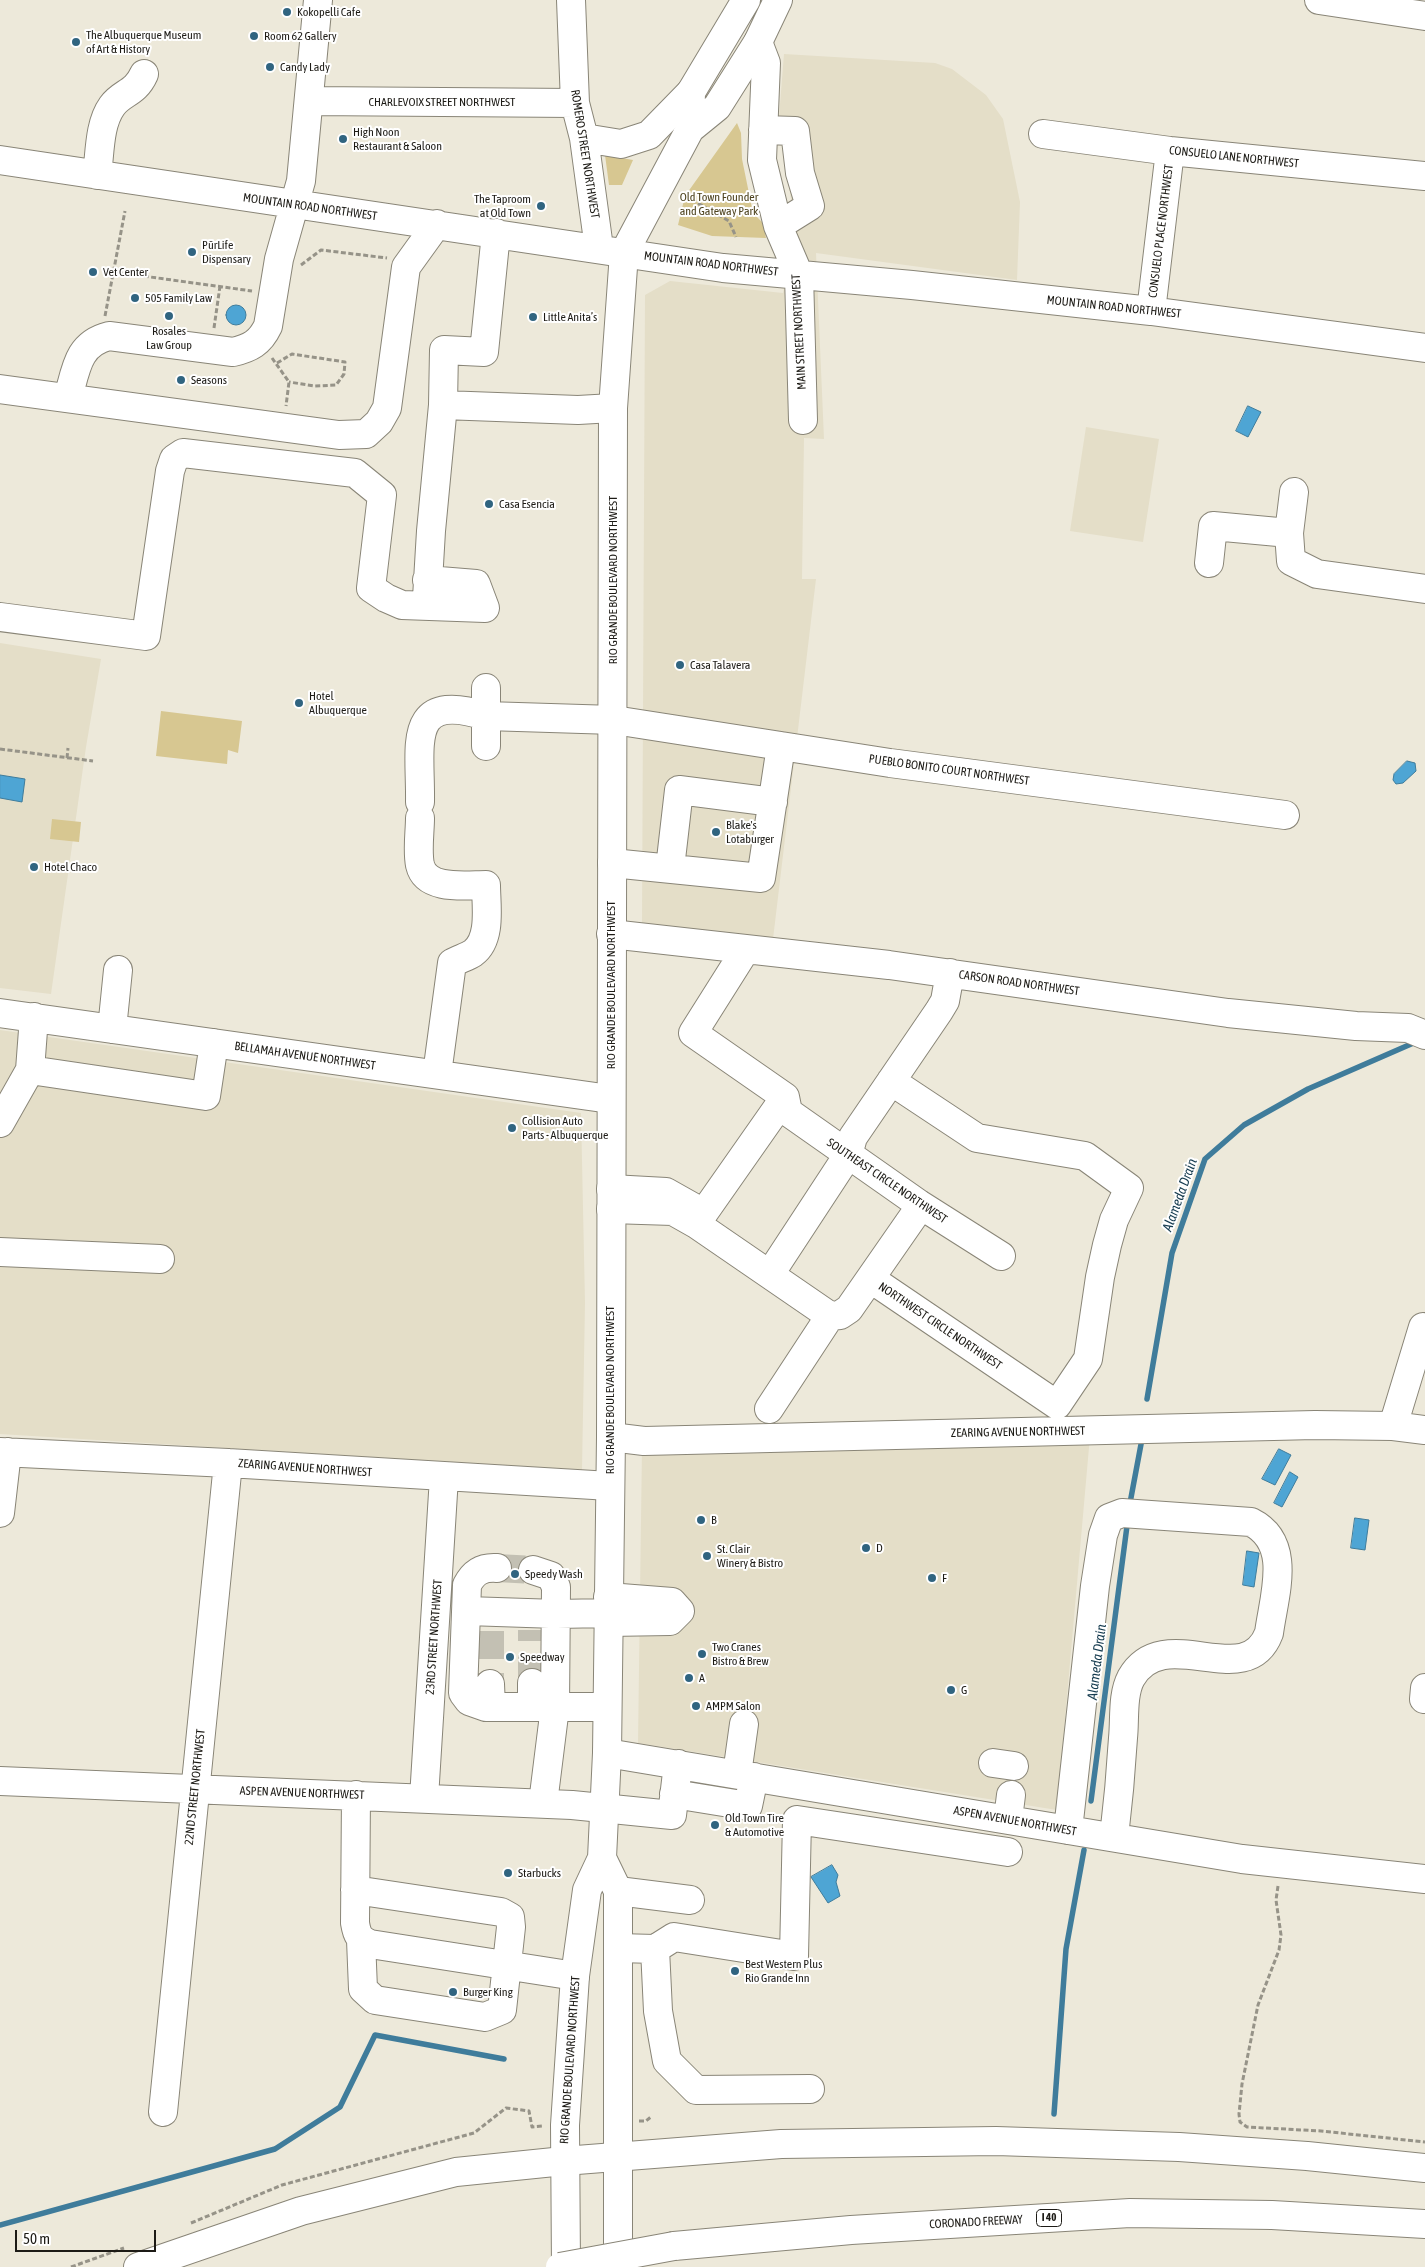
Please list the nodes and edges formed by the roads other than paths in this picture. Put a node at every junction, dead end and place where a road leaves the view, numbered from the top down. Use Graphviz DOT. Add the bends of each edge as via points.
graph roads {
  1 [pos="318,0"];
  2 [pos="571,0"];
  3 [pos="746,0"];
  4 [pos="778,0"];
  5 [pos="1319,0"];
  6 [pos="1425,16"];
  7 [pos="758,42"];
  8 [pos="144,74"];
  9 [pos="691,92"];
  10 [pos="310,101"];
  11 [pos="575,103"];
  12 [pos="690,129"];
  13 [pos="763,130"];
  14 [pos="1043,134"];
  15 [pos="584,138"];
  16 [pos="1170,151"];
  17 [pos="0,160"];
  18 [pos="97,175"];
  19 [pos="1425,176"];
  20 [pos="296,204"];
  21 [pos="437,224"];
  22 [pos="778,226"];
  23 [pos="496,233"];
  24 [pos="612,251"];
  25 [pos="799,275"];
  26 [pos="1151,311"];
  27 [pos="1425,348"];
  28 [pos="0,389"];
  29 [pos="68,398"];
  30 [pos="442,405"];
  31 [pos="613,408"];
  32 [pos="803,420"];
  33 [pos="1294,492"];
  34 [pos="1289,533"];
  35 [pos="1209,563"];
  36 [pos="1425,589"];
  37 [pos="0,618"];
  38 [pos="486,688"];
  39 [pos="486,716"];
  40 [pos="614,720"];
  41 [pos="486,746"];
  42 [pos="781,746"];
  43 [pos="766,801"];
  44 [pos="1285,815"];
  45 [pos="671,859"];
  46 [pos="612,863"];
  47 [pos="611,934"];
  48 [pos="746,950"];
  49 [pos="118,970"];
  50 [pos="950,973"];
  51 [pos="0,1012"];
  52 [pos="34,1017"];
  53 [pos="112,1028"];
  54 [pos="1417,1031"];
  55 [pos="214,1043"];
  56 [pos="30,1070"];
  57 [pos="437,1074"];
  58 [pos="891,1081"];
  59 [pos="785,1097"];
  60 [pos="610,1099"];
  61 [pos="0,1123"];
  62 [pos="848,1155"];
  63 [pos="611,1199"];
  64 [pos="919,1204"];
  65 [pos="700,1218"];
  66 [pos="0,1252"];
  67 [pos="1001,1256"];
  68 [pos="160,1259"];
  69 [pos="770,1274"];
  70 [pos="872,1280"];
  71 [pos="830,1316"];
  72 [pos="1423,1327"];
  73 [pos="769,1409"];
  74 [pos="1392,1426"];
  75 [pos="1425,1430"];
  76 [pos="611,1437"];
  77 [pos="3,1452"];
  78 [pos="228,1463"];
  79 [pos="444,1477"];
  80 [pos="610,1486"];
  81 [pos="0,1513"];
  82 [pos="498,1568"];
  83 [pos="533,1570"];
  84 [pos="608,1611"];
  85 [pos="482,1618"];
  86 [pos="540,1619"];
  87 [pos="540,1699"];
  88 [pos="608,1707"];
  89 [pos="751,1721"];
  90 [pos="607,1752"];
  91 [pos="678,1764"];
  92 [pos="746,1776"];
  93 [pos="0,1781"];
  94 [pos="809,1786"];
  95 [pos="195,1789"];
  96 [pos="674,1794"];
  97 [pos="356,1796"];
  98 [pos="424,1798"];
  99 [pos="542,1803"];
  100 [pos="604,1808"];
  101 [pos="798,1820"];
  102 [pos="1068,1830"];
  103 [pos="1114,1837"];
  104 [pos="1008,1852"];
  105 [pos="602,1858"];
  106 [pos="1425,1879"];
  107 [pos="355,1890"];
  108 [pos="618,1892"];
  109 [pos="690,1900"];
  110 [pos="361,1940"];
  111 [pos="618,1948"];
  112 [pos="655,1948"];
  113 [pos="506,1964"];
  114 [pos="575,1976"];
  115 [pos="810,2089"];
  116 [pos="163,2112"];
  117 [pos="619,2157"];
  118 [pos="564,2161"];
  119 [pos="1425,2168"];
  120 [pos="1425,2224"];
  121 [pos="132,2257"];
  122 [pos="560,2267"];
  123 [pos="566,2267"];
  124 [pos="618,2267"];
  1 -- 10 [label="main road"];
  2 -- 11 [label="main road, ROMERO STREET NORTHWEST"];
  3 -- 9 [label="main road, RIO GRANDE BOULEVARD NORTHWEST"];
  4 -- 7 [label="main road, RIO GRANDE BOULEVARD NORTHWEST"];
  5 -- 6 [label="main road"];
  7 -- 12 [label="main road, RIO GRANDE BOULEVARD NORTHWEST" via="717,107"];
  7 -- 13 [label="main road, MAIN STREET NORTHWEST" via="766,63"];
  8 -- 18 [label="main road" via="139,86 112,105 104,121"];
  9 -- 12 [label="main road, RIO GRANDE BOULEVARD NORTHWEST"];
  9 -- 15 [label="main road" via="649,135 621,144"];
  10 -- 11 [label="main road, CHARLEVOIX STREET NORTHWEST"];
  10 -- 20 [label="main road"];
  11 -- 15 [label="main road, ROMERO STREET NORTHWEST"];
  12 -- 24 [label="main road, RIO GRANDE BOULEVARD NORTHWEST"];
  13 -- 22 [label="main road, MAIN STREET NORTHWEST" via="762,160"];
  13 -- 22 [label="main road" via="795,131 800,173 810,206"];
  14 -- 16 [label="main road, CONSUELO LANE NORTHWEST"];
  15 -- 24 [label="main road, ROMERO STREET NORTHWEST"];
  16 -- 19 [label="main road, CONSUELO LANE NORTHWEST"];
  16 -- 26 [label="main road, CONSUELO PLACE NORTHWEST"];
  17 -- 18 [label="main road, MOUNTAIN ROAD NORTHWEST"];
  18 -- 20 [label="main road, MOUNTAIN ROAD NORTHWEST"];
  20 -- 21 [label="main road, MOUNTAIN ROAD NORTHWEST"];
  20 -- 29 [label="main road" via="279,259 268,326 258,342 233,352 105,337 93,341 82,353"];
  21 -- 23 [label="main road, MOUNTAIN ROAD NORTHWEST"];
  21 -- 29 [label="main road" via="406,267 387,408 379,422 366,434 339,435"];
  22 -- 25 [label="main road, MAIN STREET NORTHWEST"];
  23 -- 24 [label="main road, MOUNTAIN ROAD NORTHWEST"];
  23 -- 30 [label="main road" via="484,352 444,350"];
  24 -- 25 [label="main road, MOUNTAIN ROAD NORTHWEST" via="723,268"];
  24 -- 31 [label="main road, RIO GRANDE BOULEVARD NORTHWEST"];
  25 -- 26 [label="main road, MOUNTAIN ROAD NORTHWEST"];
  25 -- 32 [label="main road, MAIN STREET NORTHWEST"];
  26 -- 27 [label="main road, MOUNTAIN ROAD NORTHWEST"];
  28 -- 29 [label="main road"];
  30 -- 31 [label="main road" via="578,410"];
  30 -- 37 [label="main road" via="427,593 402,605 371,588 382,494 355,473 183,452 174,459 170,471 146,636"];
  31 -- 40 [label="main road, RIO GRANDE BOULEVARD NORTHWEST"];
  33 -- 34 [label="main road"];
  34 -- 35 [label="main road" via="1213,526"];
  34 -- 36 [label="main road" via="1291,561 1317,574"];
  38 -- 39 [label="main road"];
  39 -- 40 [label="main road, PUEBLO BONITO COURT NORTHWEST"];
  39 -- 41 [label="main road"];
  39 -- 57 [label="main road, PUEBLO BONITO COURT NORTHWEST" via="465,710 443,709 430,715 421,731 420,866 435,882 486,885 486,930 482,944 452,963"];
  40 -- 42 [label="main road, PUEBLO BONITO COURT NORTHWEST"];
  40 -- 46 [label="main road, RIO GRANDE BOULEVARD NORTHWEST"];
  42 -- 43 [label="main road"];
  42 -- 44 [label="main road, PUEBLO BONITO COURT NORTHWEST"];
  43 -- 45 [label="main road" via="679,790"];
  43 -- 45 [label="main road" via="761,878"];
  45 -- 46 [label="main road"];
  46 -- 47 [label="main road, RIO GRANDE BOULEVARD NORTHWEST"];
  47 -- 48 [label="main road, CARSON ROAD NORTHWEST"];
  47 -- 60 [label="main road, RIO GRANDE BOULEVARD NORTHWEST"];
  48 -- 50 [label="main road, CARSON ROAD NORTHWEST"];
  48 -- 59 [label="main road, SOUTHEAST CIRCLE NORTHWEST" via="693,1033"];
  49 -- 53 [label="main road"];
  50 -- 54 [label="main road, CARSON ROAD NORTHWEST" via="1228,1013"];
  50 -- 58 [label="main road" via="944,1001"];
  51 -- 52 [label="main road, BELLAMAH AVENUE NORTHWEST"];
  52 -- 53 [label="main road, BELLAMAH AVENUE NORTHWEST"];
  52 -- 56 [label="main road"];
  53 -- 55 [label="main road, BELLAMAH AVENUE NORTHWEST"];
  55 -- 56 [label="main road" via="206,1096"];
  55 -- 57 [label="main road, BELLAMAH AVENUE NORTHWEST"];
  56 -- 61 [label="main road"];
  57 -- 60 [label="main road, BELLAMAH AVENUE NORTHWEST"];
  58 -- 62 [label="main road" via="854,1138"];
  58 -- 70 [label="main road, NORTHWEST CIRCLE NORTHWEST" via="977,1138 1085,1156 1129,1188 1106,1245 1088,1359 1057,1405"];
  59 -- 62 [label="main road, SOUTHEAST CIRCLE NORTHWEST" via="788,1112"];
  59 -- 65 [label="main road"];
  60 -- 63 [label="main road, RIO GRANDE BOULEVARD NORTHWEST"];
  62 -- 64 [label="main road, SOUTHEAST CIRCLE NORTHWEST"];
  62 -- 69 [label="main road"];
  63 -- 65 [label="main road" via="666,1192"];
  63 -- 76 [label="main road, RIO GRANDE BOULEVARD NORTHWEST"];
  64 -- 67 [label="main road, SOUTHEAST CIRCLE NORTHWEST"];
  64 -- 70 [label="main road"];
  65 -- 69 [label="main road"];
  66 -- 68 [label="main road"];
  69 -- 71 [label="main road"];
  70 -- 71 [label="main road, NORTHWEST CIRCLE NORTHWEST" via="849,1309 840,1315"];
  71 -- 73 [label="main road"];
  72 -- 74 [label="main road"];
  74 -- 75 [label="main road, ZEARING AVENUE NORTHWEST"];
  74 -- 76 [label="main road, ZEARING AVENUE NORTHWEST" via="644,1441"];
  76 -- 80 [label="main road, RIO GRANDE BOULEVARD NORTHWEST"];
  77 -- 78 [label="main road, ZEARING AVENUE NORTHWEST"];
  77 -- 81 [label="main road"];
  78 -- 79 [label="main road, ZEARING AVENUE NORTHWEST"];
  78 -- 95 [label="main road, 22ND STREET NORTHWEST"];
  79 -- 80 [label="main road, ZEARING AVENUE NORTHWEST"];
  79 -- 98 [label="main road, 23RD STREET NORTHWEST"];
  80 -- 84 [label="main road, RIO GRANDE BOULEVARD NORTHWEST"];
  82 -- 85 [label="main road" via="485,1567 471,1576 467,1585"];
  83 -- 86 [label="main road" via="551,1576 556,1587"];
  84 -- 86 [label="main road"];
  84 -- 88 [label="main road, RIO GRANDE BOULEVARD NORTHWEST"];
  85 -- 86 [label="main road"];
  85 -- 87 [label="main road" via="464,1693 469,1701 490,1695"];
  86 -- 87 [label="main road"];
  87 -- 88 [label="main road"];
  87 -- 99 [label="main road"];
  88 -- 90 [label="main road, RIO GRANDE BOULEVARD NORTHWEST"];
  89 -- 92 [label="main road"];
  90 -- 91 [label="main road, ASPEN AVENUE NORTHWEST"];
  90 -- 100 [label="main road, RIO GRANDE BOULEVARD NORTHWEST"];
  91 -- 92 [label="main road, ASPEN AVENUE NORTHWEST"];
  91 -- 96 [label="main road"];
  92 -- 94 [label="main road, ASPEN AVENUE NORTHWEST"];
  92 -- 96 [label="main road" via="748,1806"];
  93 -- 95 [label="main road, ASPEN AVENUE NORTHWEST"];
  94 -- 101 [label="main road"];
  94 -- 102 [label="main road, ASPEN AVENUE NORTHWEST" via="1009,1807"];
  95 -- 97 [label="main road, ASPEN AVENUE NORTHWEST"];
  95 -- 116 [label="main road, 22ND STREET NORTHWEST"];
  96 -- 100 [label="main road, ASPEN AVENUE NORTHWEST" via="672,1815"];
  97 -- 98 [label="main road, ASPEN AVENUE NORTHWEST"];
  97 -- 107 [label="main road"];
  98 -- 99 [label="main road, ASPEN AVENUE NORTHWEST"];
  99 -- 100 [label="main road, ASPEN AVENUE NORTHWEST"];
  100 -- 105 [label="main road, RIO GRANDE BOULEVARD NORTHWEST"];
  101 -- 104 [label="main road"];
  101 -- 112 [label="main road" via="794,1956 674,1937"];
  102 -- 103 [label="main road, ASPEN AVENUE NORTHWEST"];
  102 -- 103 [label="main road" via="1095,1586 1109,1518 1122,1513 1251,1522 1265,1532 1277,1553 1266,1642 1255,1653 1241,1659 1172,1654 1157,1656 1139,1666 1127,1689"];
  103 -- 106 [label="main road, ASPEN AVENUE NORTHWEST" via="1242,1859"];
  105 -- 108 [label="main road, RIO GRANDE BOULEVARD NORTHWEST"];
  105 -- 114 [label="main road, RIO GRANDE BOULEVARD NORTHWEST" via="587,1890"];
  107 -- 110 [label="main road" via="357,1933"];
  107 -- 113 [label="main road" via="506,1914 512,1921"];
  108 -- 109 [label="main road"];
  108 -- 111 [label="main road, RIO GRANDE BOULEVARD NORTHWEST"];
  110 -- 113 [label="main road"];
  110 -- 113 [label="main road" via="363,1989 375,2000 485,2018 502,2010"];
  111 -- 112 [label="main road"];
  111 -- 117 [label="main road, RIO GRANDE BOULEVARD NORTHWEST"];
  112 -- 115 [label="main road" via="658,2011 667,2061 696,2090"];
  113 -- 114 [label="main road"];
  114 -- 118 [label="main road, RIO GRANDE BOULEVARD NORTHWEST"];
  117 -- 118 [label="main road"];
  117 -- 119 [label="main road" via="781,2144 996,2141 1189,2148"];
  117 -- 124 [label="main road, RIO GRANDE BOULEVARD NORTHWEST"];
  118 -- 121 [label="main road" via="456,2172"];
  118 -- 123 [label="main road, RIO GRANDE BOULEVARD NORTHWEST"];
  120 -- 122 [label="main road, CORONADO FREEWAY / I 40, bridge" via="1272,2214 1130,2213 851,2230 674,2246"];
}
